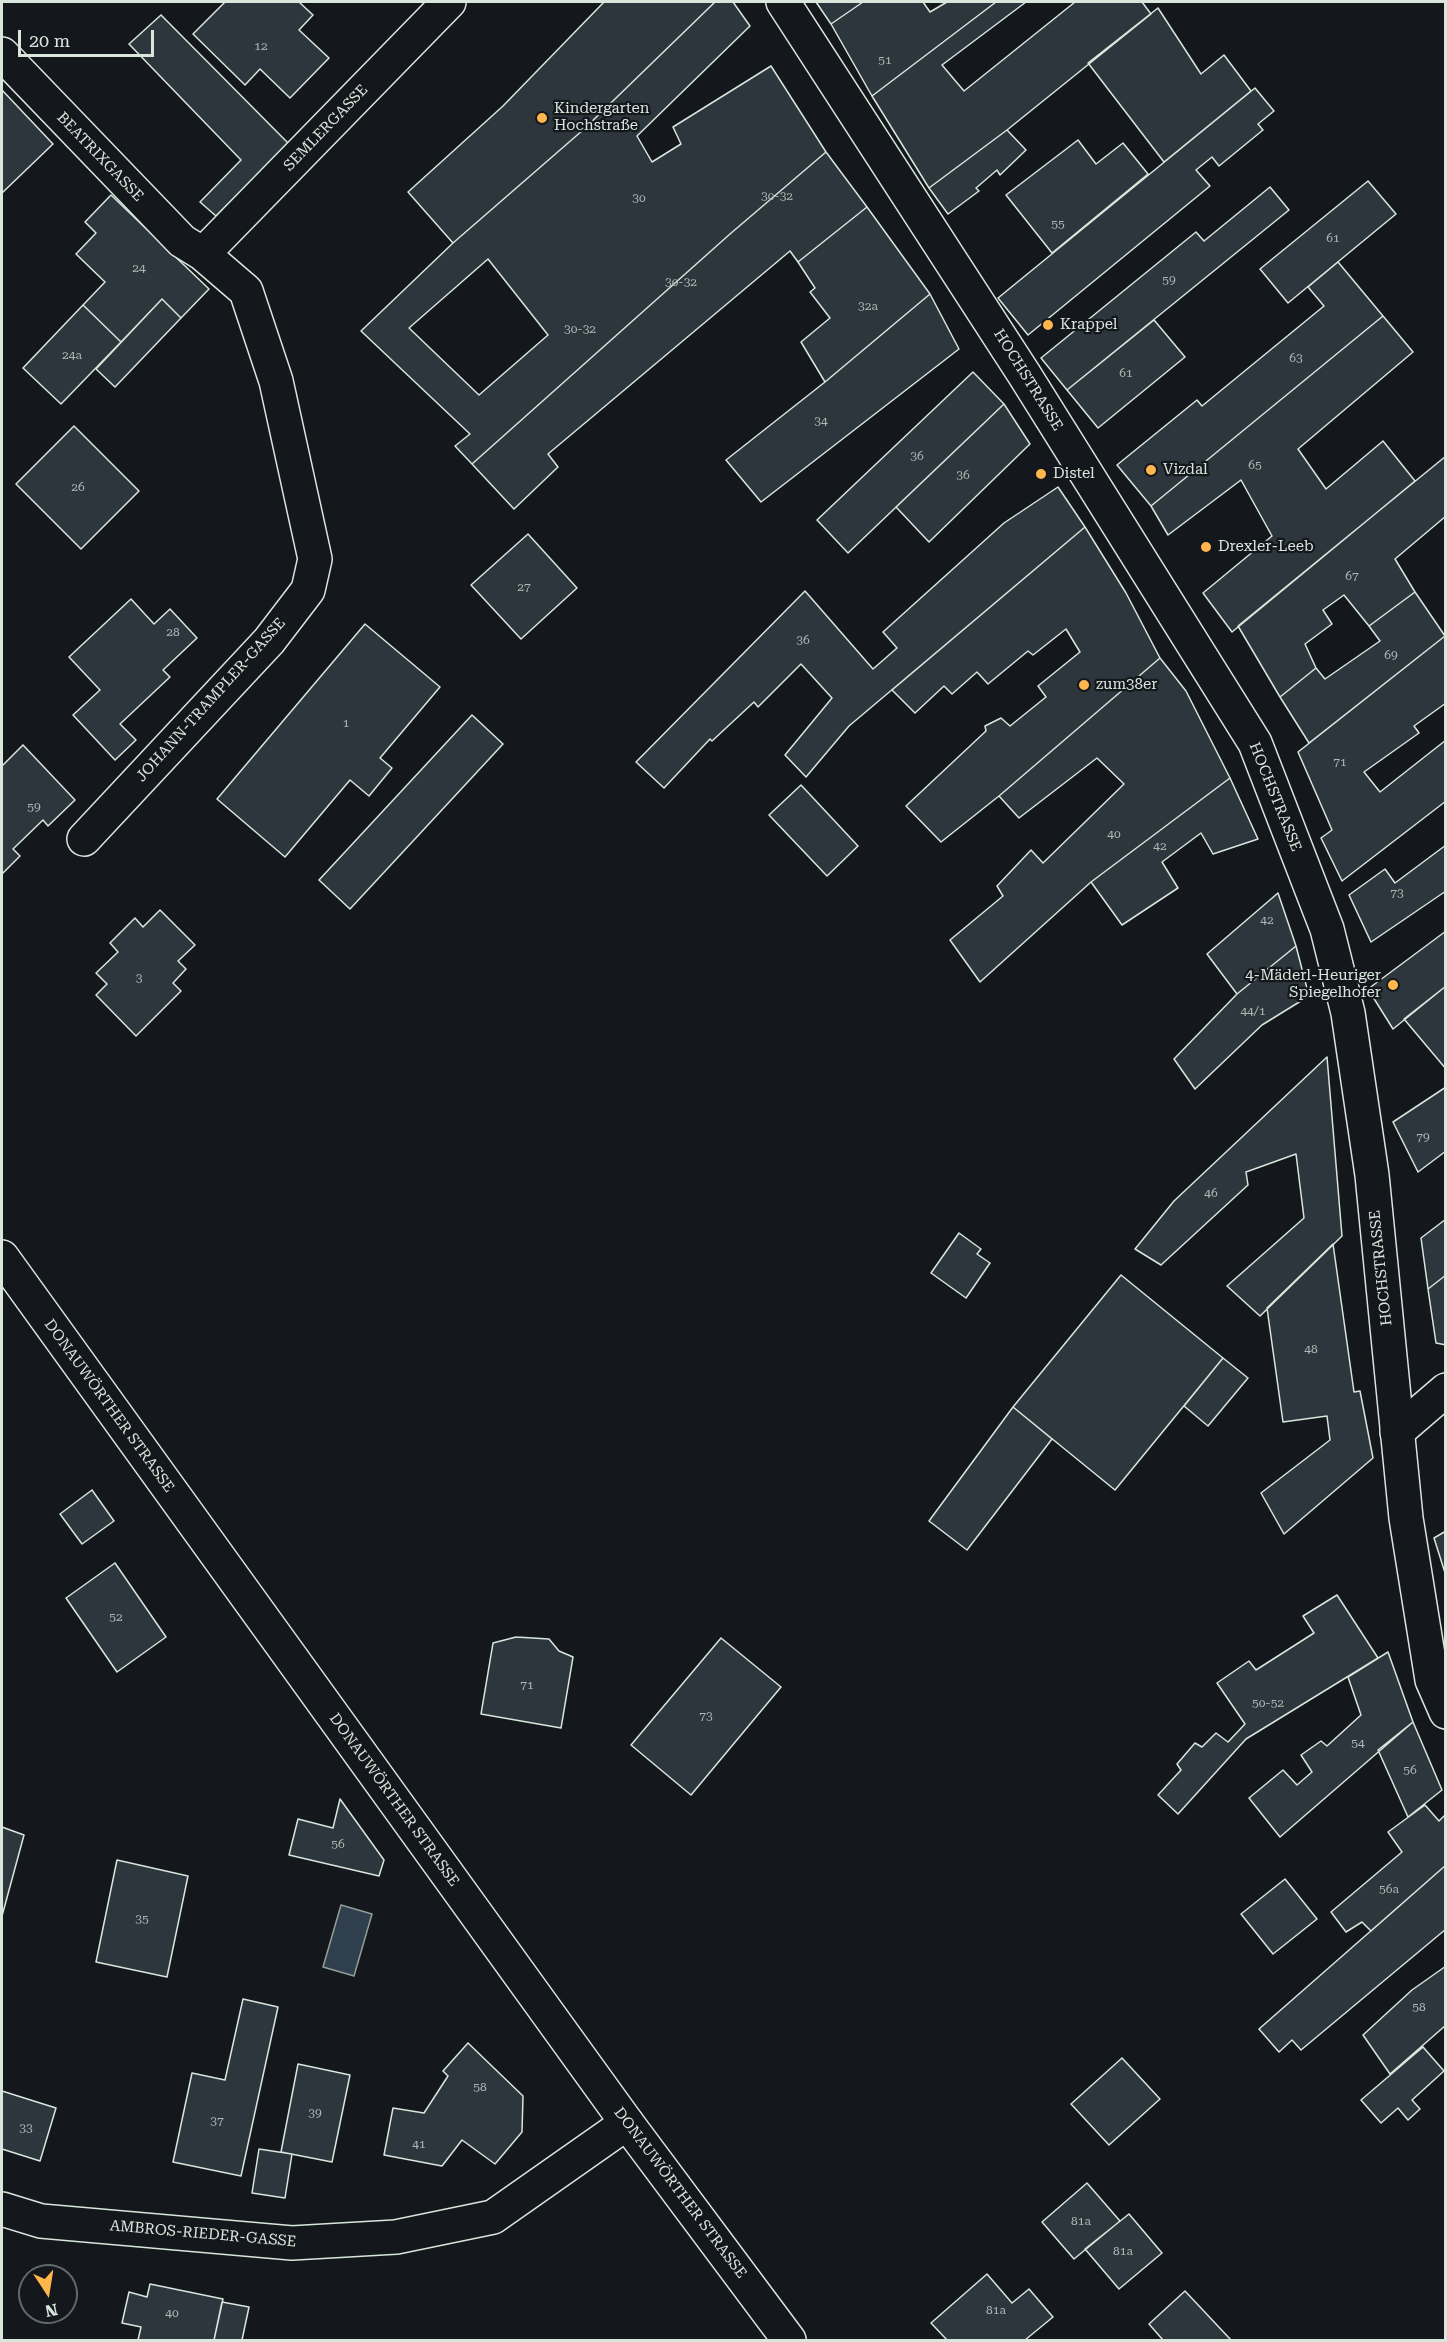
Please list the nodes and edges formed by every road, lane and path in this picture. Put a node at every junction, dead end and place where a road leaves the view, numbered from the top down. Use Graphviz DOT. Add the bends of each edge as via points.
graph roads {
  1 [pos="449,2"];
  2 [pos="783,2"];
  3 [pos="2,54"];
  4 [pos="203,254"];
  5 [pos="84,839"];
  6 [pos="2,1257"];
  7 [pos="1446,1390"];
  8 [pos="1398,1432"];
  9 [pos="1446,1712"];
  10 [pos="627,2123"];
  11 [pos="2,2209"];
  12 [pos="789,2340"];
  1 -- 4 [label="main road, SEMLERGASSE"];
  2 -- 8 [label="main road, HOCHSTRASSE" via="1024,374 1255,743 1327,929 1348,1013 1372,1175"];
  3 -- 4 [label="main road, BEATRIXGASSE" via="182,241"];
  4 -- 5 [label="main road, JOHANN-TRAMPLER-GASSE" via="246,291 276,381 315,560 308,590 269,641"];
  6 -- 10 [label="main road, DONAUWÖRTHER STRASSE"];
  7 -- 8 [label="main road"];
  8 -- 9 [label="main road, HOCHSTRASSE" via="1406,1518 1432,1680"];
  10 -- 11 [label="main road, AMBROS-RIEDER-GASSE" via="493,2217 396,2237 292,2243 41,2221"];
  10 -- 12 [label="main road, DONAUWÖRTHER STRASSE"];
}
